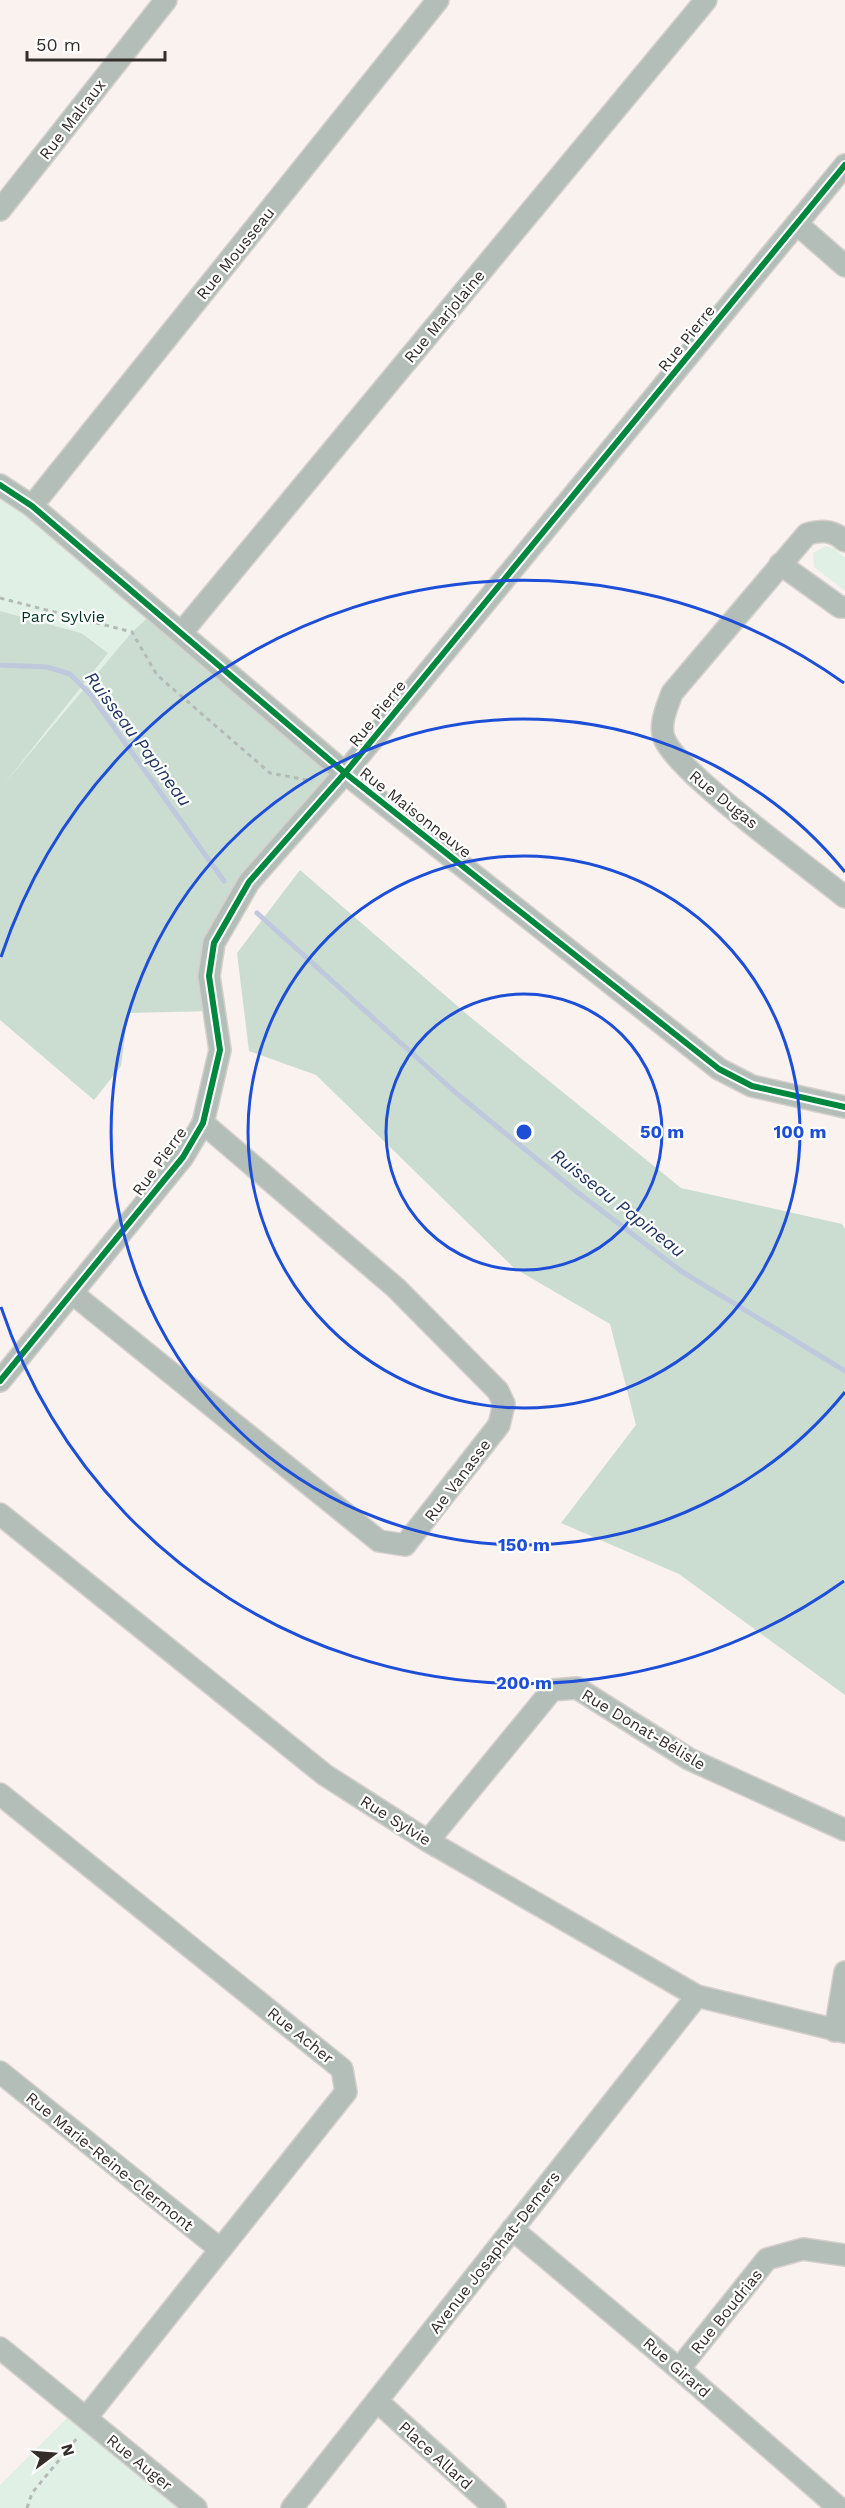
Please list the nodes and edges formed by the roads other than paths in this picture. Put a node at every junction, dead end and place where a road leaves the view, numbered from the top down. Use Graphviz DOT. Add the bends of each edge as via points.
graph roads {
  1 [pos="166,0"];
  2 [pos="438,0"];
  3 [pos="706,0"];
  4 [pos="845,165"];
  5 [pos="0,210"];
  6 [pos="797,224"];
  7 [pos="845,266"];
  8 [pos="0,485"];
  9 [pos="32,506"];
  10 [pos="845,540"];
  11 [pos="780,564"];
  12 [pos="845,608"];
  13 [pos="182,632"];
  14 [pos="340,779"];
  15 [pos="845,897"];
  16 [pos="845,1107"];
  17 [pos="203,1123"];
  18 [pos="72,1293"];
  19 [pos="0,1380"];
  20 [pos="0,1514"];
  21 [pos="0,1794"];
  22 [pos="845,1830"];
  23 [pos="428,1841"];
  24 [pos="845,1972"];
  25 [pos="697,1996"];
  26 [pos="840,2032"];
  27 [pos="0,2072"];
  28 [pos="512,2229"];
  29 [pos="220,2249"];
  30 [pos="845,2255"];
  31 [pos="0,2348"];
  32 [pos="679,2369"];
  33 [pos="377,2401"];
  34 [pos="88,2420"];
  35 [pos="196,2508"];
  36 [pos="292,2508"];
  37 [pos="495,2508"];
  38 [pos="838,2508"];
  1 -- 5 [label="street, Rue Malraux"];
  2 -- 9 [label="street, Rue Mousseau"];
  3 -- 13 [label="street, Rue Marjolaine"];
  4 -- 6 [label="street, Rue Pierre"];
  6 -- 7 [label="street"];
  6 -- 14 [label="street, Rue Pierre"];
  8 -- 9 [label="street, Rue Maisonneuve"];
  9 -- 13 [label="street, Rue Maisonneuve"];
  10 -- 11 [label="street, Rue Dugas" via="836,532 807,534"];
  11 -- 12 [label="street"];
  11 -- 15 [label="street, Rue Dugas" via="672,693 664,716 664,738 687,769"];
  13 -- 14 [label="street, Rue Maisonneuve"];
  14 -- 16 [label="street, Rue Maisonneuve" via="719,1069 752,1086"];
  14 -- 17 [label="street, Rue Pierre" via="249,882 214,943 209,976 220,1050"];
  17 -- 18 [label="street, Rue Pierre" via="183,1157"];
  17 -- 18 [label="street, Rue Vanasse" via="396,1288 498,1391 504,1404 499,1425 432,1515 405,1545 379,1541"];
  18 -- 19 [label="street, Rue Pierre"];
  20 -- 23 [label="street, Rue Sylvie" via="325,1775"];
  21 -- 29 [label="street, Rue Acher" via="342,2069 346,2092"];
  22 -- 23 [label="street, Rue Donat-Bélisle" via="690,1759 577,1688 552,1690"];
  23 -- 25 [label="street, Rue Sylvie"];
  24 -- 26 [label="street"];
  25 -- 26 [label="street, Rue Sylvie"];
  25 -- 28 [label="street, Avenue Josaphat-Demers"];
  27 -- 29 [label="street, Rue Marie-Reine-Clermont"];
  28 -- 32 [label="street, Rue Girard"];
  28 -- 33 [label="street, Avenue Josaphat-Demers"];
  29 -- 34 [label="street, Rue Acher"];
  30 -- 32 [label="street, Rue Boudrias" via="803,2249 767,2259"];
  31 -- 34 [label="street, Rue Auger"];
  32 -- 38 [label="street, Rue Girard"];
  33 -- 36 [label="street, Avenue Josaphat-Demers"];
  33 -- 37 [label="street, Place Allard"];
  34 -- 35 [label="street, Rue Auger"];
}
